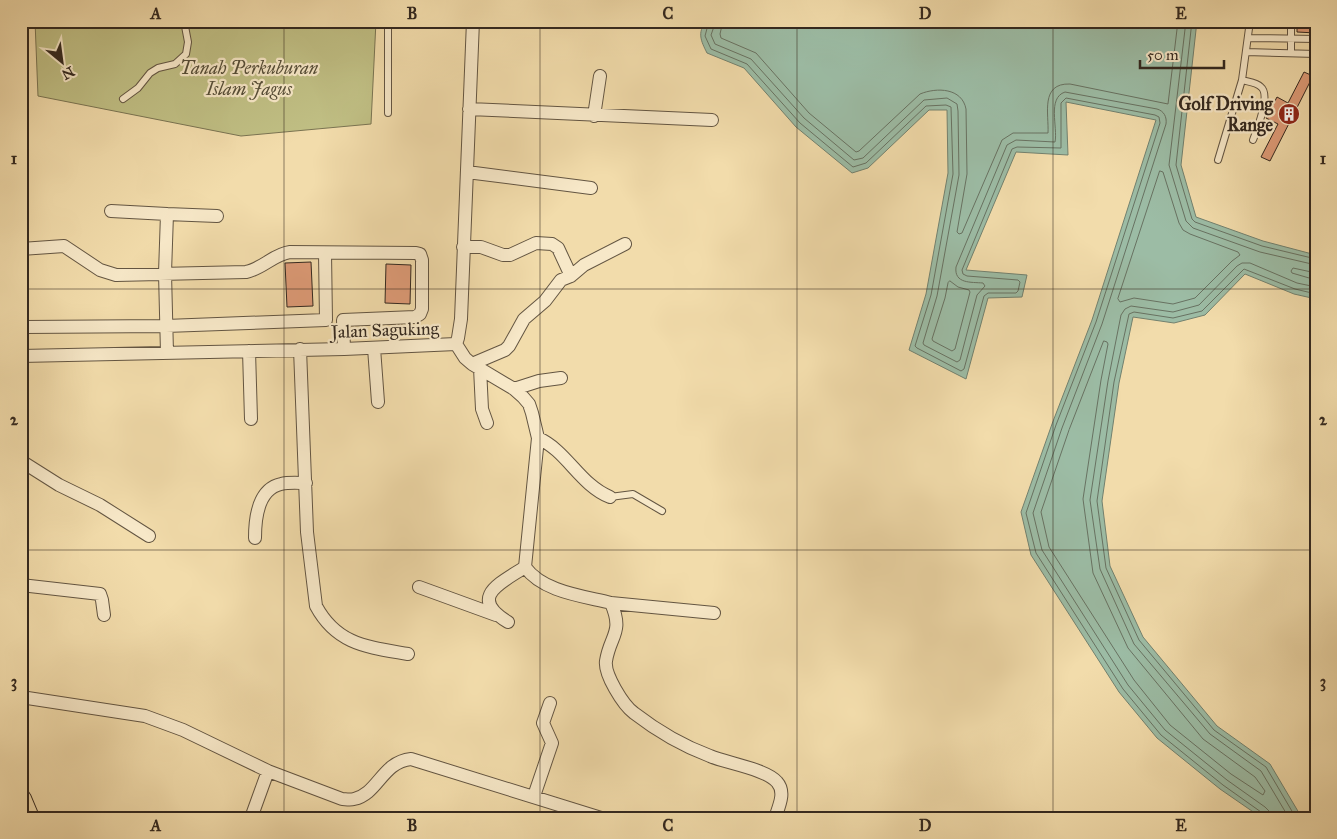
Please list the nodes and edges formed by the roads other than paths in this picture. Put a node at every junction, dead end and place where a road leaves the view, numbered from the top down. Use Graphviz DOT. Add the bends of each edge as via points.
graph roads {
  1 [pos="184,21"];
  2 [pos="388,21"];
  3 [pos="473,21"];
  4 [pos="1250,21"];
  5 [pos="1291,21"];
  6 [pos="1248,38"];
  7 [pos="1291,39"];
  8 [pos="1316,39"];
  9 [pos="1246,52"];
  10 [pos="1291,53"];
  11 [pos="1316,54"];
  12 [pos="600,76"];
  13 [pos="1242,80"];
  14 [pos="123,99"];
  15 [pos="469,109"];
  16 [pos="388,113"];
  17 [pos="594,116"];
  18 [pos="712,120"];
  19 [pos="1254,140"];
  20 [pos="1218,160"];
  21 [pos="467,172"];
  22 [pos="591,188"];
  23 [pos="111,211"];
  24 [pos="167,214"];
  25 [pos="217,216"];
  26 [pos="625,244"];
  27 [pos="463,247"];
  28 [pos="21,249"];
  29 [pos="324,253"];
  30 [pos="165,273"];
  31 [pos="570,276"];
  32 [pos="326,320"];
  33 [pos="343,320"];
  34 [pos="21,325"];
  35 [pos="166,326"];
  36 [pos="456,344"];
  37 [pos="374,348"];
  38 [pos="300,349"];
  39 [pos="344,350"];
  40 [pos="249,351"];
  41 [pos="167,353"];
  42 [pos="21,356"];
  43 [pos="476,366"];
  44 [pos="561,378"];
  45 [pos="514,389"];
  46 [pos="378,402"];
  47 [pos="252,419"];
  48 [pos="487,424"];
  49 [pos="538,438"];
  50 [pos="21,461"];
  51 [pos="306,483"];
  52 [pos="610,498"];
  53 [pos="662,511"];
  54 [pos="149,536"];
  55 [pos="254,538"];
  56 [pos="525,567"];
  57 [pos="21,585"];
  58 [pos="419,587"];
  59 [pos="611,603"];
  60 [pos="714,613"];
  61 [pos="104,615"];
  62 [pos="496,615"];
  63 [pos="508,622"];
  64 [pos="408,654"];
  65 [pos="21,697"];
  66 [pos="550,703"];
  67 [pos="268,771"];
  68 [pos="534,796"];
  69 [pos="21,799"];
  70 [pos="29,818"];
  71 [pos="251,818"];
  72 [pos="601,818"];
  73 [pos="775,818"];
  1 -- 14 [label="lane" via="188,42 186,54 175,64 150,73"];
  2 -- 16 [label="lane"];
  3 -- 15 [label="street, Jalan Saguking"];
  4 -- 6 [label="lane"];
  5 -- 7 [label="lane"];
  6 -- 7 [label="lane"];
  6 -- 9 [label="lane"];
  7 -- 8 [label="lane"];
  7 -- 10 [label="lane"];
  9 -- 10 [label="lane"];
  9 -- 13 [label="lane"];
  10 -- 11 [label="lane"];
  12 -- 17 [label="street"];
  13 -- 19 [label="lane" via="1260,86 1266,97"];
  13 -- 20 [label="lane"];
  15 -- 17 [label="street"];
  15 -- 21 [label="street, Jalan Saguking"];
  17 -- 18 [label="street"];
  21 -- 22 [label="street"];
  21 -- 27 [label="street, Jalan Saguking"];
  23 -- 24 [label="street"];
  24 -- 25 [label="street"];
  24 -- 30 [label="street"];
  26 -- 31 [label="street"];
  27 -- 31 [label="street" via="481,247 510,255 536,243 552,244 558,248"];
  27 -- 36 [label="street, Jalan Saguking" via="461,319"];
  28 -- 30 [label="street" via="64,246 100,270 116,275"];
  29 -- 30 [label="street" via="283,253 246,272"];
  29 -- 32 [label="street"];
  29 -- 33 [label="street" via="416,252 422,260 420,314 415,317"];
  30 -- 35 [label="street"];
  31 -- 43 [label="street" via="561,280 545,301 524,319 505,350"];
  32 -- 33 [label="street"];
  32 -- 35 [label="street"];
  33 -- 39 [label="street"];
  34 -- 35 [label="street"];
  35 -- 41 [label="street"];
  36 -- 37 [label="street, Jalan Saguking"];
  36 -- 43 [label="street" via="465,358"];
  37 -- 39 [label="street, Jalan Saguking"];
  37 -- 46 [label="street"];
  38 -- 39 [label="street, Jalan Saguking"];
  38 -- 40 [label="street, Jalan Saguking"];
  38 -- 51 [label="street"];
  40 -- 41 [label="street, Jalan Saguking"];
  40 -- 47 [label="street"];
  41 -- 42 [label="street, Jalan Saguking"];
  43 -- 45 [label="street"];
  43 -- 48 [label="street"];
  44 -- 45 [label="street"];
  45 -- 49 [label="street" via="529,404"];
  49 -- 52 [label="street" via="550,443 586,481"];
  49 -- 56 [label="street"];
  50 -- 54 [label="street"];
  51 -- 55 [label="street" via="280,484 261,499"];
  51 -- 64 [label="street" via="314,598 321,616 342,637 355,644"];
  52 -- 53 [label="lane" via="633,494"];
  56 -- 59 [label="street" via="545,584"];
  56 -- 62 [label="street" via="493,589 489,602"];
  57 -- 61 [label="street" via="100,594"];
  58 -- 62 [label="street"];
  59 -- 60 [label="street"];
  59 -- 73 [label="street" via="617,628 606,662 613,684 626,707 679,742 776,781 781,797"];
  62 -- 63 [label="street"];
  65 -- 67 [label="street" via="145,716 183,730"];
  66 -- 68 [label="street" via="544,722 552,743"];
  67 -- 68 [label="street" via="342,799 354,799 370,790 389,768 411,758"];
  67 -- 71 [label="street"];
  68 -- 72 [label="street"];
  69 -- 70 [label="main road"];
}
